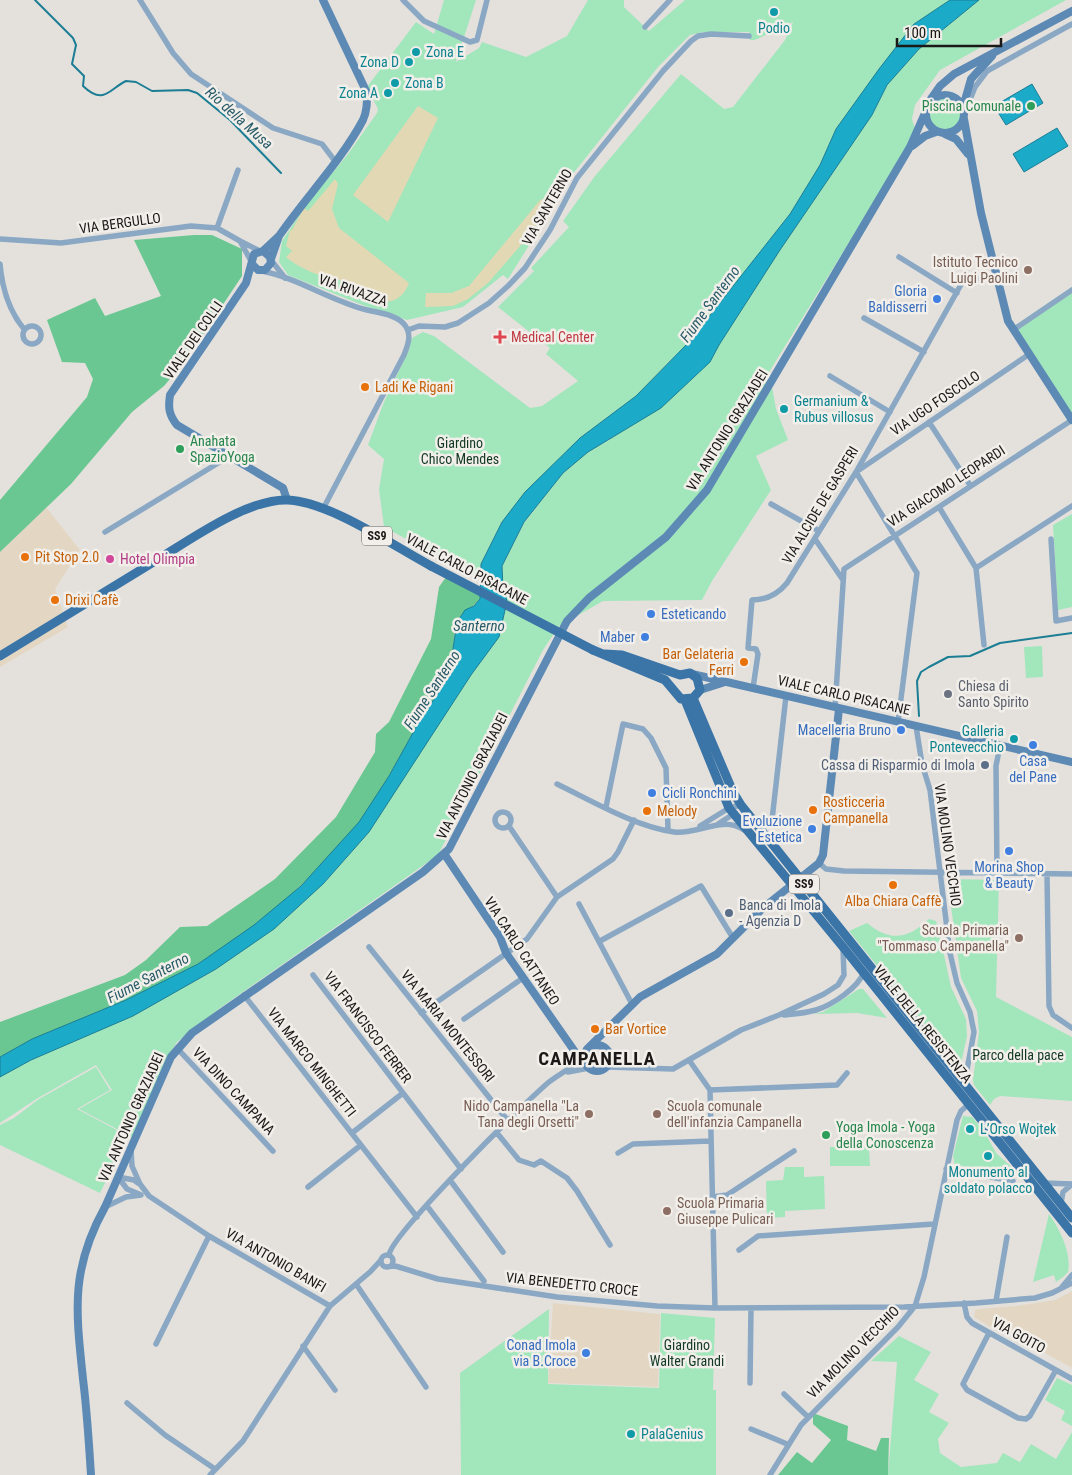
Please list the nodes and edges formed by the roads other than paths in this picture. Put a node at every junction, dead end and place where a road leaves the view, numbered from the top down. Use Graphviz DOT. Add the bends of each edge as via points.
graph roads {
  1 [pos="140,0"];
  2 [pos="323,0"];
  3 [pos="403,0"];
  4 [pos="487,0"];
  5 [pos="670,0"];
  6 [pos="1072,11"];
  7 [pos="1072,24"];
  8 [pos="645,27"];
  9 [pos="749,36"];
  10 [pos="1004,48"];
  11 [pos="928,103"];
  12 [pos="925,113"];
  13 [pos="964,113"];
  14 [pos="940,133"];
  15 [pos="910,148"];
  16 [pos="969,155"];
  17 [pos="335,161"];
  18 [pos="238,170"];
  19 [pos="217,228"];
  20 [pos="280,236"];
  21 [pos="0,239"];
  22 [pos="240,241"];
  23 [pos="262,251"];
  24 [pos="899,257"];
  25 [pos="271,259"];
  26 [pos="252,263"];
  27 [pos="0,264"];
  28 [pos="261,271"];
  29 [pos="998,276"];
  30 [pos="286,279"];
  31 [pos="246,283"];
  32 [pos="1072,290"];
  33 [pos="957,293"];
  34 [pos="864,318"];
  35 [pos="24,329"];
  36 [pos="408,330"];
  37 [pos="1013,330"];
  38 [pos="924,352"];
  39 [pos="1028,355"];
  40 [pos="830,376"];
  41 [pos="890,412"];
  42 [pos="1072,420"];
  43 [pos="929,422"];
  44 [pos="228,456"];
  45 [pos="856,472"];
  46 [pos="970,485"];
  47 [pos="287,500"];
  48 [pos="771,504"];
  49 [pos="1072,506"];
  50 [pos="324,507"];
  51 [pos="938,507"];
  52 [pos="819,531"];
  53 [pos="105,532"];
  54 [pos="894,536"];
  55 [pos="815,539"];
  56 [pos="1051,539"];
  57 [pos="976,568"];
  58 [pos="843,580"];
  59 [pos="1072,618"];
  60 [pos="984,645"];
  61 [pos="605,654"];
  62 [pos="0,656"];
  63 [pos="649,664"];
  64 [pos="629,667"];
  65 [pos="690,673"];
  66 [pos="680,675"];
  67 [pos="726,682"];
  68 [pos="754,688"];
  69 [pos="700,690"];
  70 [pos="675,693"];
  71 [pos="786,696"];
  72 [pos="689,699"];
  73 [pos="837,708"];
  74 [pos="898,722"];
  75 [pos="916,726"];
  76 [pos="1000,746"];
  77 [pos="1072,762"];
  78 [pos="557,784"];
  79 [pos="741,805"];
  80 [pos="606,807"];
  81 [pos="732,811"];
  82 [pos="634,820"];
  83 [pos="772,820"];
  84 [pos="509,826"];
  85 [pos="716,826"];
  86 [pos="698,828"];
  87 [pos="668,830"];
  88 [pos="750,834"];
  89 [pos="445,855"];
  90 [pos="819,863"];
  91 [pos="939,872"];
  92 [pos="997,873"];
  93 [pos="1047,874"];
  94 [pos="1072,874"];
  95 [pos="797,882"];
  96 [pos="557,897"];
  97 [pos="579,904"];
  98 [pos="733,938"];
  99 [pos="600,941"];
  100 [pos="843,946"];
  101 [pos="368,947"];
  102 [pos="506,953"];
  103 [pos="868,963"];
  104 [pos="313,975"];
  105 [pos="863,976"];
  106 [pos="523,978"];
  107 [pos="244,996"];
  108 [pos="632,1004"];
  109 [pos="421,1013"];
  110 [pos="779,1015"];
  111 [pos="464,1019"];
  112 [pos="611,1026"];
  113 [pos="1072,1028"];
  114 [pos="177,1048"];
  115 [pos="609,1052"];
  116 [pos="584,1054"];
  117 [pos="689,1060"];
  118 [pos="607,1067"];
  119 [pos="627,1067"];
  120 [pos="589,1068"];
  121 [pos="847,1073"];
  122 [pos="561,1074"];
  123 [pos="962,1082"];
  124 [pos="710,1090"];
  125 [pos="404,1094"];
  126 [pos="969,1104"];
  127 [pos="508,1121"];
  128 [pos="352,1133"];
  129 [pos="497,1133"];
  130 [pos="710,1141"];
  131 [pos="361,1145"];
  132 [pos="131,1146"];
  133 [pos="273,1150"];
  134 [pos="794,1151"];
  135 [pos="618,1153"];
  136 [pos="461,1169"];
  137 [pos="946,1169"];
  138 [pos="118,1177"];
  139 [pos="450,1180"];
  140 [pos="1013,1181"];
  141 [pos="1044,1183"];
  142 [pos="140,1184"];
  143 [pos="1072,1184"];
  144 [pos="308,1187"];
  145 [pos="141,1195"];
  146 [pos="149,1196"];
  147 [pos="712,1197"];
  148 [pos="1061,1205"];
  149 [pos="427,1206"];
  150 [pos="104,1208"];
  151 [pos="417,1217"];
  152 [pos="1072,1218"];
  153 [pos="934,1224"];
  154 [pos="1072,1233"];
  155 [pos="209,1236"];
  156 [pos="1007,1237"];
  157 [pos="610,1245"];
  158 [pos="739,1250"];
  159 [pos="503,1252"];
  160 [pos="389,1255"];
  161 [pos="381,1260"];
  162 [pos="392,1265"];
  163 [pos="384,1266"];
  164 [pos="370,1272"];
  165 [pos="1072,1275"];
  166 [pos="484,1280"];
  167 [pos="1072,1283"];
  168 [pos="356,1284"];
  169 [pos="1060,1289"];
  170 [pos="996,1301"];
  171 [pos="964,1303"];
  172 [pos="330,1306"];
  173 [pos="915,1306"];
  174 [pos="715,1308"];
  175 [pos="751,1308"];
  176 [pos="989,1333"];
  177 [pos="156,1344"];
  178 [pos="303,1346"];
  179 [pos="1056,1370"];
  180 [pos="1072,1379"];
  181 [pos="750,1383"];
  182 [pos="426,1386"];
  183 [pos="335,1390"];
  184 [pos="784,1394"];
  185 [pos="127,1403"];
  186 [pos="808,1417"];
  187 [pos="751,1428"];
  188 [pos="787,1444"];
  189 [pos="215,1469"];
  190 [pos="91,1475"];
  191 [pos="210,1475"];
  192 [pos="770,1475"];
  1 -- 17 [label="street" via="191,74 267,125 322,144"];
  2 -- 17 [label="street" via="367,93 368,106"];
  3 -- 4 [label="street" via="434,28 465,41 477,40"];
  5 -- 8 [label="street"];
  6 -- 10 [label="street"];
  7 -- 13 [label="street" via="987,71 975,87"];
  9 -- 36 [label="street, VIA SANTERNO" via="711,34 691,41 577,178 550,230 525,268 489,303 458,322 445,327 419,326"];
  10 -- 11 [label="street" via="954,74"];
  10 -- 13 [label="street" via="971,79"];
  11 -- 12 [label="street"];
  11 -- 13 [label="street" via="944,94 954,96"];
  12 -- 14 [label="street" via="928,124"];
  12 -- 15 [label="street, VIA ANTONIO GRAZIADEI"];
  13 -- 14 [label="street" via="954,131"];
  13 -- 16 [label="street"];
  14 -- 15 [label="street, VIA ANTONIO GRAZIADEI" via="925,136"];
  14 -- 16 [label="street" via="956,139"];
  15 -- 89 [label="street, VIA ANTONIO GRAZIADEI" via="707,490 666,537 589,598 567,621"];
  16 -- 29 [label="street"];
  17 -- 20 [label="street"];
  18 -- 19 [label="street"];
  19 -- 21 [label="street, VIA BERGULLO" via="190,226 60,244"];
  19 -- 22 [label="street, VIA BERGULLO"];
  20 -- 23 [label="street"];
  20 -- 25 [label="street"];
  22 -- 23 [label="street, VIA BERGULLO"];
  22 -- 26 [label="street, VIA BERGULLO"];
  23 -- 25 [label="street"];
  23 -- 26 [label="street" via="254,254"];
  24 -- 33 [label="street"];
  25 -- 28 [label="street" via="268,268"];
  25 -- 30 [label="street, VIA RIVAZZA"];
  26 -- 28 [label="street"];
  26 -- 31 [label="street, VIALE DEI COLLI"];
  27 -- 35 [label="street" via="6,297 16,320"];
  28 -- 30 [label="street, VIA RIVAZZA"];
  28 -- 31 [label="street, VIALE DEI COLLI"];
  29 -- 33 [label="street, VIA ALCIDE DE GASPERI" via="963,281"];
  29 -- 37 [label="street"];
  30 -- 36 [label="street, VIA RIVAZZA" via="327,296 392,316 404,323"];
  31 -- 44 [label="street, VIALE DEI COLLI" via="170,395 168,408 177,426"];
  32 -- 37 [label="street"];
  33 -- 38 [label="street, VIA ALCIDE DE GASPERI"];
  34 -- 38 [label="street"];
  36 -- 50 [label="street" via="404,356"];
  37 -- 39 [label="street"];
  38 -- 41 [label="street, VIA ALCIDE DE GASPERI"];
  39 -- 42 [label="street"];
  39 -- 43 [label="street, VIA UGO FOSCOLO"];
  40 -- 41 [label="street"];
  41 -- 45 [label="street, VIA ALCIDE DE GASPERI"];
  42 -- 46 [label="street, VIA GIACOMO LEOPARDI"];
  43 -- 45 [label="street, VIA UGO FOSCOLO"];
  43 -- 46 [label="street"];
  44 -- 47 [label="street, VIALE DEI COLLI" via="283,488"];
  44 -- 53 [label="street"];
  45 -- 52 [label="street, VIA ALCIDE DE GASPERI"];
  45 -- 54 [label="street"];
  46 -- 51 [label="street, VIA GIACOMO LEOPARDI"];
  47 -- 50 [label="main road, VIALE CARLO PISACANE / SS9"];
  47 -- 62 [label="main road, VIALE CARLO PISACANE / SS9" via="262,503 240,511"];
  48 -- 52 [label="street"];
  49 -- 57 [label="street"];
  50 -- 61 [label="main road, VIALE CARLO PISACANE / SS9, bridge" via="431,566"];
  51 -- 54 [label="street, VIA GIACOMO LEOPARDI"];
  51 -- 57 [label="street"];
  52 -- 55 [label="street, VIA ALCIDE DE GASPERI"];
  54 -- 58 [label="street, VIA GIACOMO LEOPARDI" via="851,562 844,569"];
  54 -- 74 [label="street" via="917,573"];
  55 -- 58 [label="street"];
  55 -- 68 [label="street, VIA ALCIDE DE GASPERI" via="780,592 752,600 748,648 758,654"];
  56 -- 59 [label="street" via="1056,621"];
  57 -- 60 [label="street"];
  58 -- 73 [label="street, VIA GIACOMO LEOPARDI"];
  61 -- 63 [label="main road, VIALE CARLO PISACANE / SS9" via="622,655"];
  61 -- 64 [label="main road, VIALE CARLO PISACANE / SS9"];
  63 -- 64 [label="main road" via="634,662"];
  63 -- 66 [label="main road, VIALE CARLO PISACANE / SS9"];
  64 -- 70 [label="main road, VIALE CARLO PISACANE / SS9" via="665,680"];
  65 -- 66 [label="main road, VIALE CARLO PISACANE"];
  65 -- 67 [label="street, VIALE CARLO PISACANE"];
  65 -- 69 [label="main road" via="697,678"];
  66 -- 70 [label="main road" via="673,685"];
  67 -- 68 [label="street, VIALE CARLO PISACANE"];
  67 -- 69 [label="street, VIALE CARLO PISACANE"];
  68 -- 71 [label="street, VIALE CARLO PISACANE"];
  69 -- 72 [label="main road"];
  70 -- 72 [label="main road, VIALE CARLO PISACANE"];
  71 -- 73 [label="street, VIALE CARLO PISACANE"];
  71 -- 83 [label="street"];
  72 -- 79 [label="main road, VIALE DELLA RESISTENZA / SS9"];
  72 -- 81 [label="main road, VIALE DELLA RESISTENZA / SS9"];
  73 -- 74 [label="street, VIALE CARLO PISACANE"];
  73 -- 90 [label="street" via="823,855"];
  74 -- 75 [label="street, VIALE CARLO PISACANE"];
  75 -- 76 [label="street, VIALE CARLO PISACANE"];
  75 -- 91 [label="street, VIA MOLINO VECCHIO" via="930,790"];
  76 -- 77 [label="street, VIALE CARLO PISACANE"];
  76 -- 92 [label="street" via="996,766"];
  78 -- 80 [label="street"];
  79 -- 81 [label="street"];
  79 -- 95 [label="main road, VIALE DELLA RESISTENZA / SS9"];
  80 -- 82 [label="street"];
  80 -- 87 [label="street" via="624,724 643,729 666,768"];
  81 -- 85 [label="street"];
  81 -- 86 [label="street"];
  81 -- 88 [label="main road, VIALE DELLA RESISTENZA / SS9"];
  82 -- 87 [label="street"];
  82 -- 96 [label="street" via="613,859"];
  84 -- 96 [label="street"];
  85 -- 86 [label="street"];
  85 -- 88 [label="street" via="733,823"];
  86 -- 87 [label="street" via="683,832"];
  88 -- 95 [label="main road, VIALE DELLA RESISTENZA / SS9"];
  89 -- 102 [label="street, VIA CARLO CATTANEO" via="500,937"];
  89 -- 107 [label="street, VIA ANTONIO GRAZIADEI"];
  90 -- 91 [label="street" via="826,869 844,871"];
  90 -- 95 [label="street"];
  91 -- 92 [label="street"];
  91 -- 123 [label="street, VIA MOLINO VECCHIO" via="957,983 970,1012 974,1032"];
  92 -- 93 [label="street"];
  93 -- 94 [label="street"];
  93 -- 113 [label="street" via="1050,1006 1053,1015"];
  95 -- 98 [label="street" via="763,908"];
  95 -- 100 [label="main road, VIALE DELLA RESISTENZA / SS9"];
  95 -- 103 [label="main road, VIALE DELLA RESISTENZA / SS9"];
  96 -- 102 [label="street" via="530,936"];
  97 -- 99 [label="street"];
  98 -- 99 [label="street" via="702,886"];
  98 -- 108 [label="street" via="717,954"];
  99 -- 108 [label="street"];
  100 -- 105 [label="main road, VIALE DELLA RESISTENZA / SS9"];
  100 -- 110 [label="street" via="844,975 838,985"];
  101 -- 109 [label="street, VIA MARIA MONTESSORI"];
  102 -- 106 [label="street, VIA CARLO CATTANEO"];
  102 -- 109 [label="street"];
  103 -- 105 [label="street"];
  103 -- 123 [label="main road, VIALE DELLA RESISTENZA / SS9"];
  104 -- 125 [label="street, VIA FRANCISCO FERRER"];
  105 -- 110 [label="street" via="825,1007"];
  105 -- 126 [label="main road, VIALE DELLA RESISTENZA / SS9"];
  106 -- 111 [label="street"];
  106 -- 116 [label="street, VIA CARLO CATTANEO"];
  107 -- 114 [label="street, VIA ANTONIO GRAZIADEI" via="192,1032"];
  107 -- 128 [label="street, VIA MARCO MINGHETTI"];
  108 -- 112 [label="street"];
  109 -- 127 [label="street, VIA MARIA MONTESSORI"];
  110 -- 117 [label="street" via="735,1033"];
  112 -- 115 [label="street" via="605,1041"];
  112 -- 116 [label="street"];
  114 -- 132 [label="street, VIA ANTONIO GRAZIADEI"];
  114 -- 133 [label="street, VIA DINO CAMPANA"];
  115 -- 116 [label="street" via="600,1045"];
  115 -- 118 [label="street"];
  115 -- 119 [label="street"];
  116 -- 120 [label="street"];
  116 -- 122 [label="street"];
  117 -- 119 [label="street" via="667,1070"];
  117 -- 124 [label="street"];
  118 -- 119 [label="street"];
  118 -- 120 [label="street" via="596,1071"];
  120 -- 122 [label="street"];
  121 -- 124 [label="street" via="837,1085"];
  122 -- 127 [label="street"];
  123 -- 141 [label="main road, VIALE DELLA RESISTENZA / SS9"];
  124 -- 130 [label="street"];
  125 -- 128 [label="street, VIA FRANCISCO FERRER"];
  125 -- 136 [label="street, VIA FRANCISCO FERRER"];
  126 -- 137 [label="street, VIA MOLINO VECCHIO" via="958,1116"];
  126 -- 154 [label="main road, VIALE DELLA RESISTENZA / SS9"];
  127 -- 129 [label="street"];
  128 -- 131 [label="street, VIA MARCO MINGHETTI"];
  129 -- 136 [label="street"];
  129 -- 157 [label="street" via="519,1160 534,1165 541,1161 567,1178"];
  130 -- 135 [label="street" via="633,1144"];
  130 -- 147 [label="street"];
  131 -- 144 [label="street"];
  131 -- 151 [label="street, VIA MARCO MINGHETTI"];
  132 -- 138 [label="street, VIA ANTONIO GRAZIADEI"];
  132 -- 142 [label="street, VIA ANTONIO BANFI" via="132,1166"];
  134 -- 147 [label="street" via="727,1195"];
  136 -- 139 [label="street"];
  137 -- 140 [label="street"];
  137 -- 153 [label="street, VIA MOLINO VECCHIO"];
  138 -- 142 [label="street"];
  138 -- 145 [label="street, VIA ANTONIO BANFI" via="127,1189"];
  138 -- 150 [label="street, VIA ANTONIO GRAZIADEI"];
  139 -- 149 [label="street"];
  139 -- 159 [label="street"];
  141 -- 143 [label="street"];
  141 -- 148 [label="main road, VIALE DELLA RESISTENZA / SS9"];
  142 -- 146 [label="street, VIA ANTONIO BANFI"];
  143 -- 148 [label="street" via="1063,1192"];
  145 -- 146 [label="street, VIA ANTONIO BANFI"];
  145 -- 150 [label="street, VIA ANTONIO BANFI" via="126,1197"];
  146 -- 155 [label="street, VIA ANTONIO BANFI"];
  147 -- 174 [label="street"];
  148 -- 152 [label="main road, VIALE DELLA RESISTENZA / SS9"];
  149 -- 151 [label="street"];
  149 -- 166 [label="street"];
  150 -- 190 [label="street, VIA ANTONIO GRAZIADEI" via="83,1257 76,1324"];
  151 -- 160 [label="street" via="391,1247"];
  153 -- 158 [label="street" via="758,1236"];
  153 -- 173 [label="street, VIA MOLINO VECCHIO"];
  155 -- 172 [label="street, VIA ANTONIO BANFI"];
  155 -- 177 [label="street, VIA ANTONIO BANFI"];
  156 -- 170 [label="street"];
  160 -- 161 [label="street"];
  160 -- 162 [label="street" via="393,1259"];
  161 -- 163 [label="street"];
  161 -- 164 [label="street"];
  162 -- 163 [label="street"];
  162 -- 174 [label="street, VIA BENEDETTO CROCE" via="438,1279 557,1297"];
  163 -- 164 [label="street"];
  164 -- 168 [label="street"];
  165 -- 169 [label="street"];
  167 -- 169 [label="street, VIA BENEDETTO CROCE"];
  168 -- 172 [label="street"];
  168 -- 182 [label="street"];
  169 -- 170 [label="street, VIA BENEDETTO CROCE" via="1035,1298"];
  170 -- 171 [label="street, VIA BENEDETTO CROCE"];
  171 -- 173 [label="street, VIA BENEDETTO CROCE"];
  171 -- 176 [label="street, VIA GOITO" via="970,1321"];
  172 -- 178 [label="street"];
  173 -- 175 [label="street, VIA BENEDETTO CROCE"];
  173 -- 186 [label="street, VIA MOLINO VECCHIO"];
  174 -- 175 [label="street, VIA BENEDETTO CROCE"];
  175 -- 181 [label="street"];
  176 -- 179 [label="street, VIA GOITO"];
  176 -- 179 [label="street" via="963,1384 967,1390 1005,1411 1021,1419 1028,1418"];
  178 -- 183 [label="street"];
  178 -- 189 [label="street" via="243,1441"];
  179 -- 180 [label="street, VIA GOITO"];
  184 -- 186 [label="street, VIA MOLINO VECCHIO"];
  185 -- 189 [label="street" via="165,1435"];
  186 -- 188 [label="street, VIA MOLINO VECCHIO"];
  187 -- 188 [label="street"];
  188 -- 192 [label="street, VIA MOLINO VECCHIO"];
  189 -- 191 [label="street"];
}
